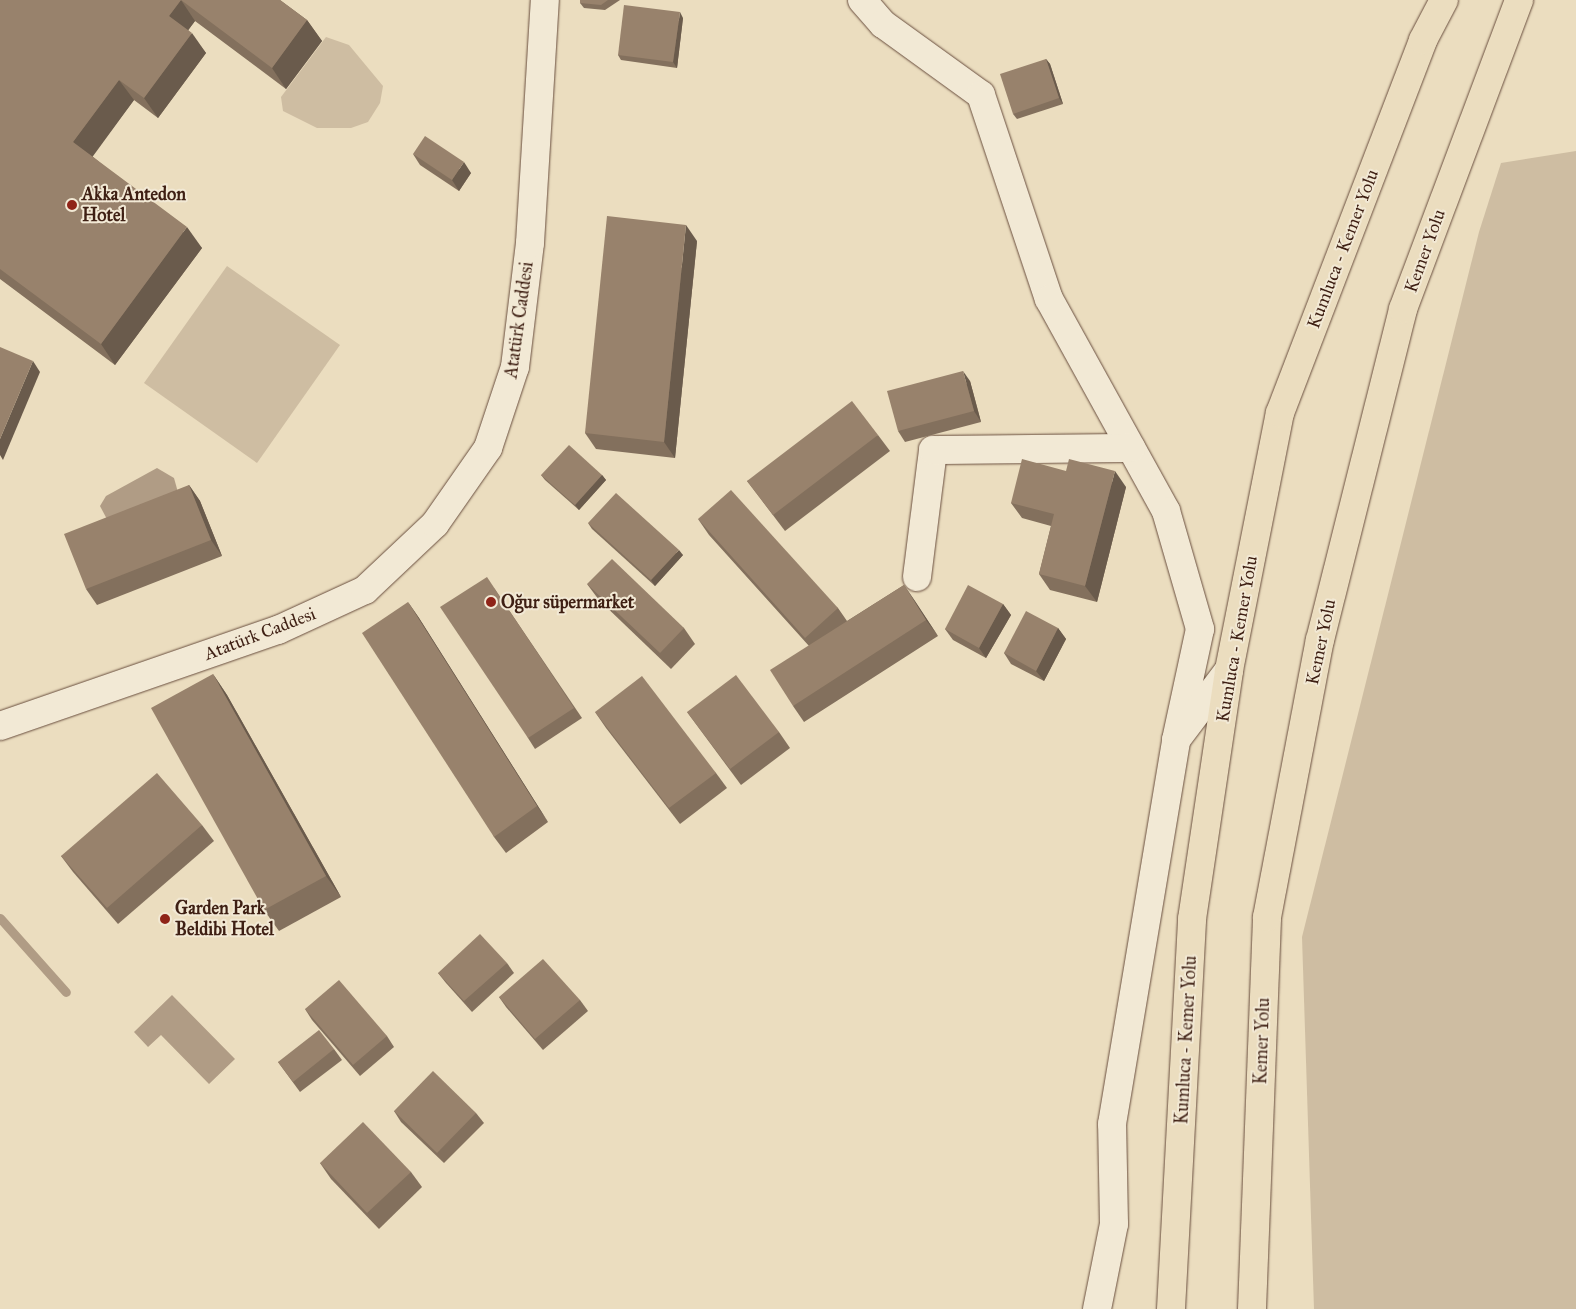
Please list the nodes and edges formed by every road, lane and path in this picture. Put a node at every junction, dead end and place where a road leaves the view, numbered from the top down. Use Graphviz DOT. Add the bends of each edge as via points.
graph roads {
  1 [pos="544,0"];
  2 [pos="862,0"];
  3 [pos="1444,0"];
  4 [pos="1519,0"];
  5 [pos="1131,448"];
  6 [pos="917,577"];
  7 [pos="1229,670"];
  8 [pos="0,726"];
  9 [pos="1176,740"];
  10 [pos="1097,1309"];
  11 [pos="1171,1309"];
  12 [pos="1252,1309"];
  1 -- 8 [label="street, Atatürk Caddesi" via="530,243 515,367 488,448 435,524 365,590 278,630"];
  2 -- 5 [label="street" via="883,24 981,95 1049,298"];
  3 -- 7 [label="highway, Kumluca - Kemer Yolu" via="1423,40 1280,413"];
  4 -- 12 [label="highway, Kemer Yolu" via="1403,309 1320,640 1267,917"];
  5 -- 6 [label="street" via="933,450"];
  5 -- 9 [label="street" via="1166,511 1200,629"];
  7 -- 9 [label="street"];
  7 -- 11 [label="highway, Kumluca - Kemer Yolu" via="1192,919"];
  9 -- 10 [label="street" via="1112,1124 1114,1224"];
}
